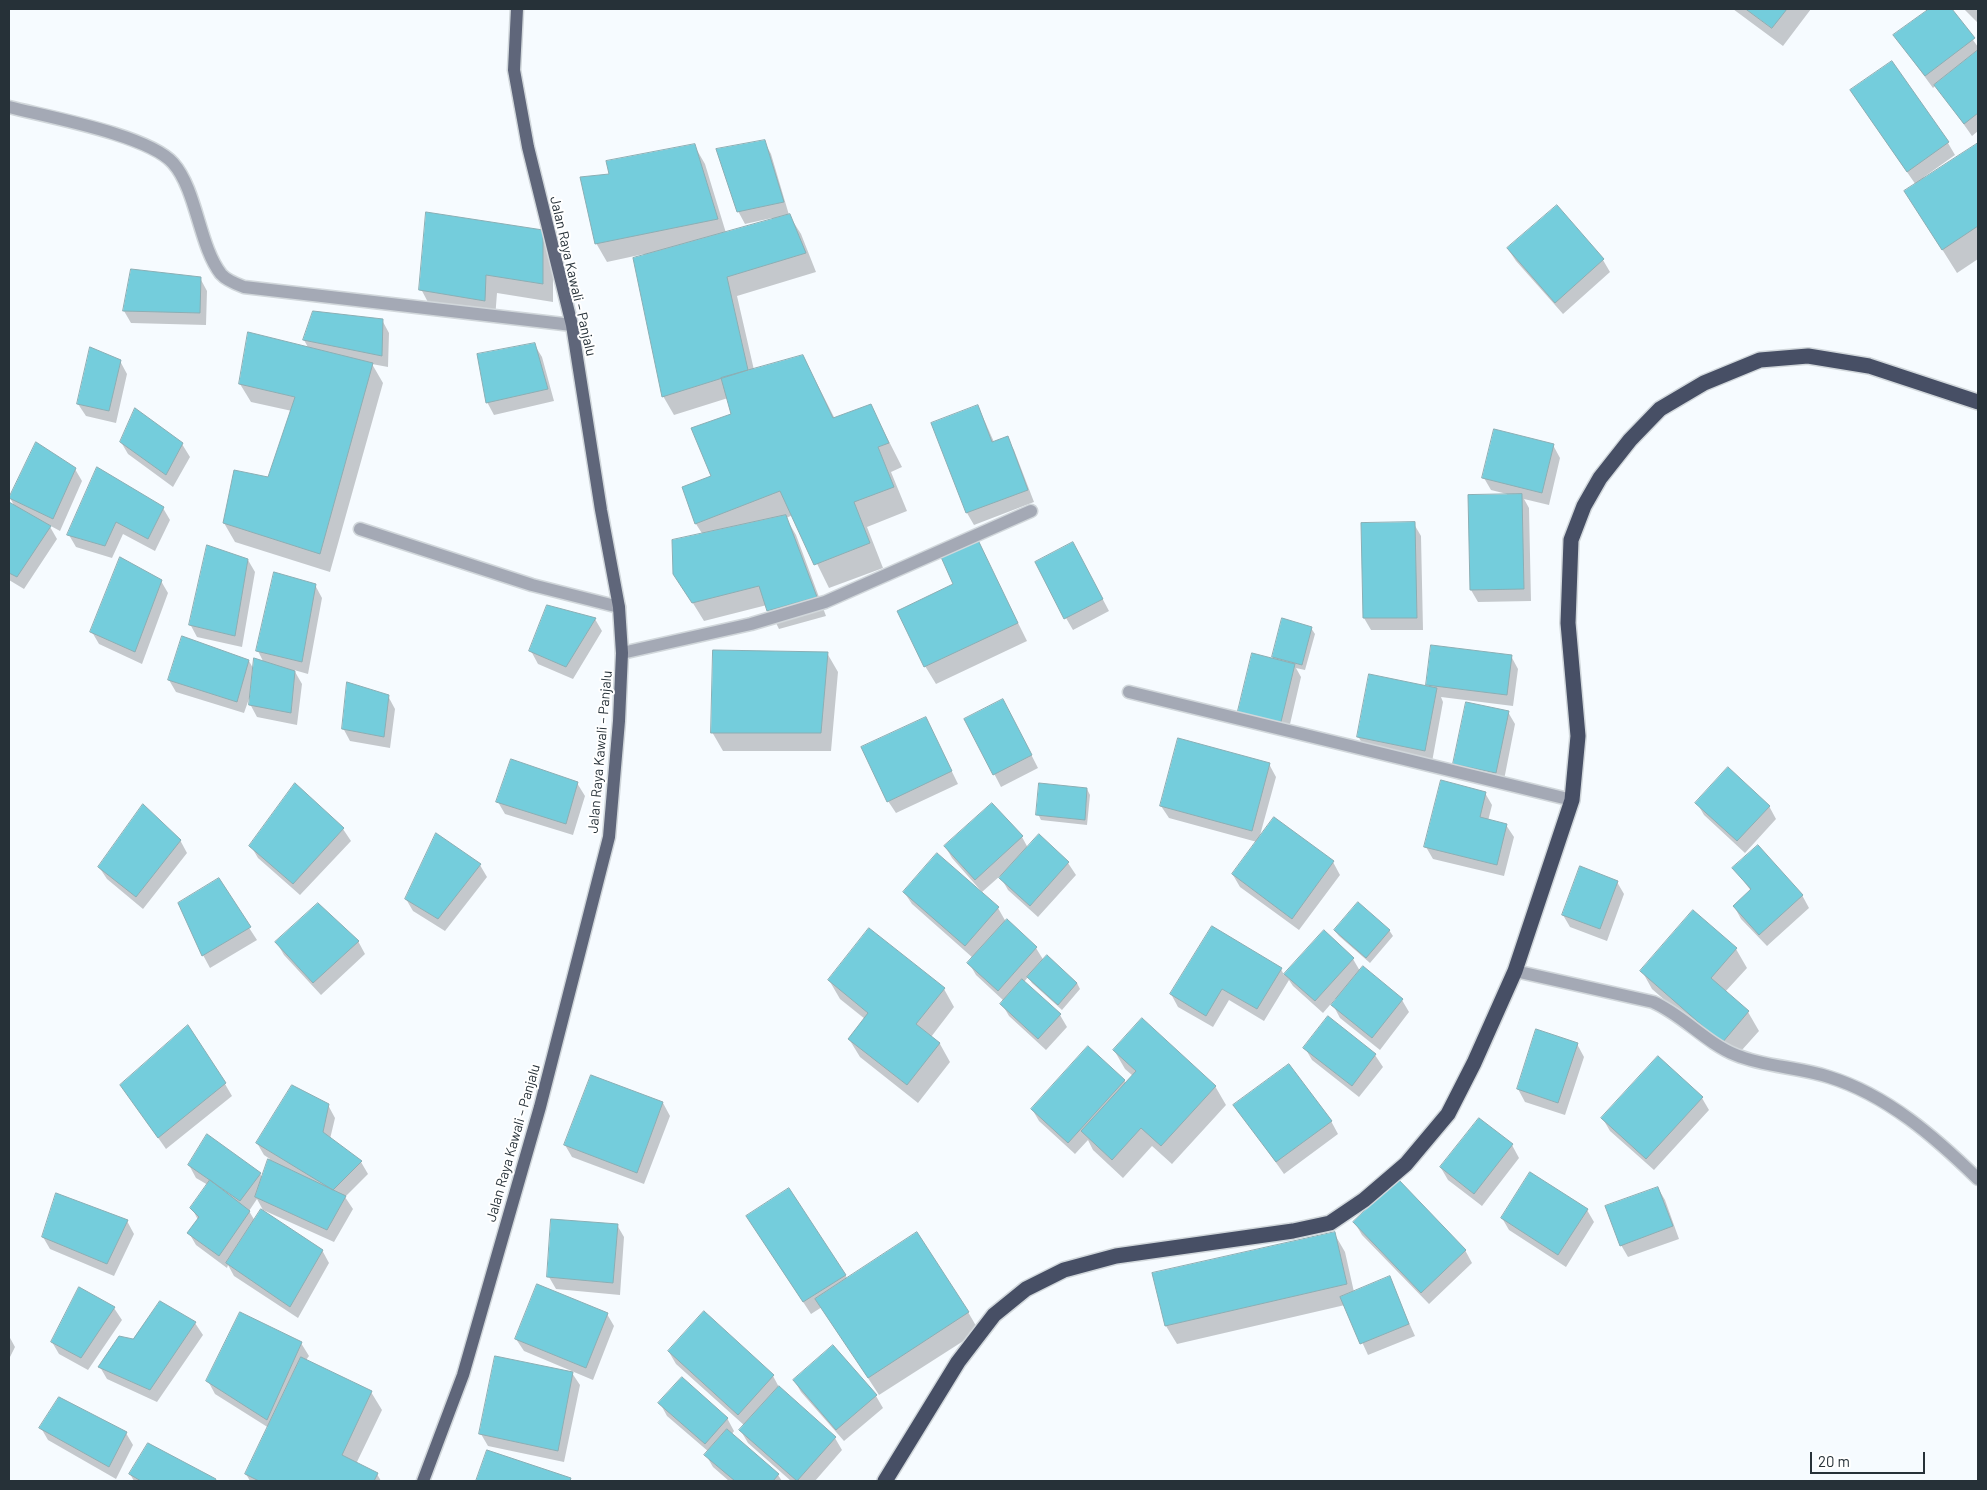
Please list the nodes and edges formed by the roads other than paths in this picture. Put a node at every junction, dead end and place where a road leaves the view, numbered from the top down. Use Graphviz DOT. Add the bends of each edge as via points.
graph roads {
  1 [pos="517,9"];
  2 [pos="9,107"];
  3 [pos="572,325"];
  4 [pos="1978,402"];
  5 [pos="1031,511"];
  6 [pos="360,529"];
  7 [pos="619,607"];
  8 [pos="622,652"];
  9 [pos="1129,692"];
  10 [pos="1572,800"];
  11 [pos="1514,971"];
  12 [pos="1978,1179"];
  13 [pos="423,1481"];
  14 [pos="884,1481"];
  1 -- 3 [label="main road, Jalan Raya Kawali – Panjalu" via="516,80 528,147"];
  2 -- 3 [label="street" via="133,139 155,148 173,163 185,182 221,274 244,287"];
  3 -- 7 [label="main road, Jalan Raya Kawali – Panjalu"];
  4 -- 10 [label="highway" via="1869,366 1808,356 1760,360 1704,383 1660,408 1600,478 1584,506 1571,540 1568,623 1578,736"];
  5 -- 8 [label="street" via="825,602 759,622"];
  6 -- 7 [label="street" via="532,585"];
  7 -- 8 [label="main road, Jalan Raya Kawali – Panjalu"];
  8 -- 13 [label="main road, Jalan Raya Kawali – Panjalu" via="609,837 540,1107 463,1375"];
  9 -- 10 [label="street"];
  10 -- 11 [label="highway"];
  11 -- 12 [label="street" via="1653,1002 1669,1009 1737,1055 1827,1076 1855,1086 1887,1104 1950,1152"];
  11 -- 14 [label="highway" via="1448,1114 1406,1164 1364,1200 1330,1223 1116,1256 1064,1270 1026,1289 994,1315 958,1362"];
}
